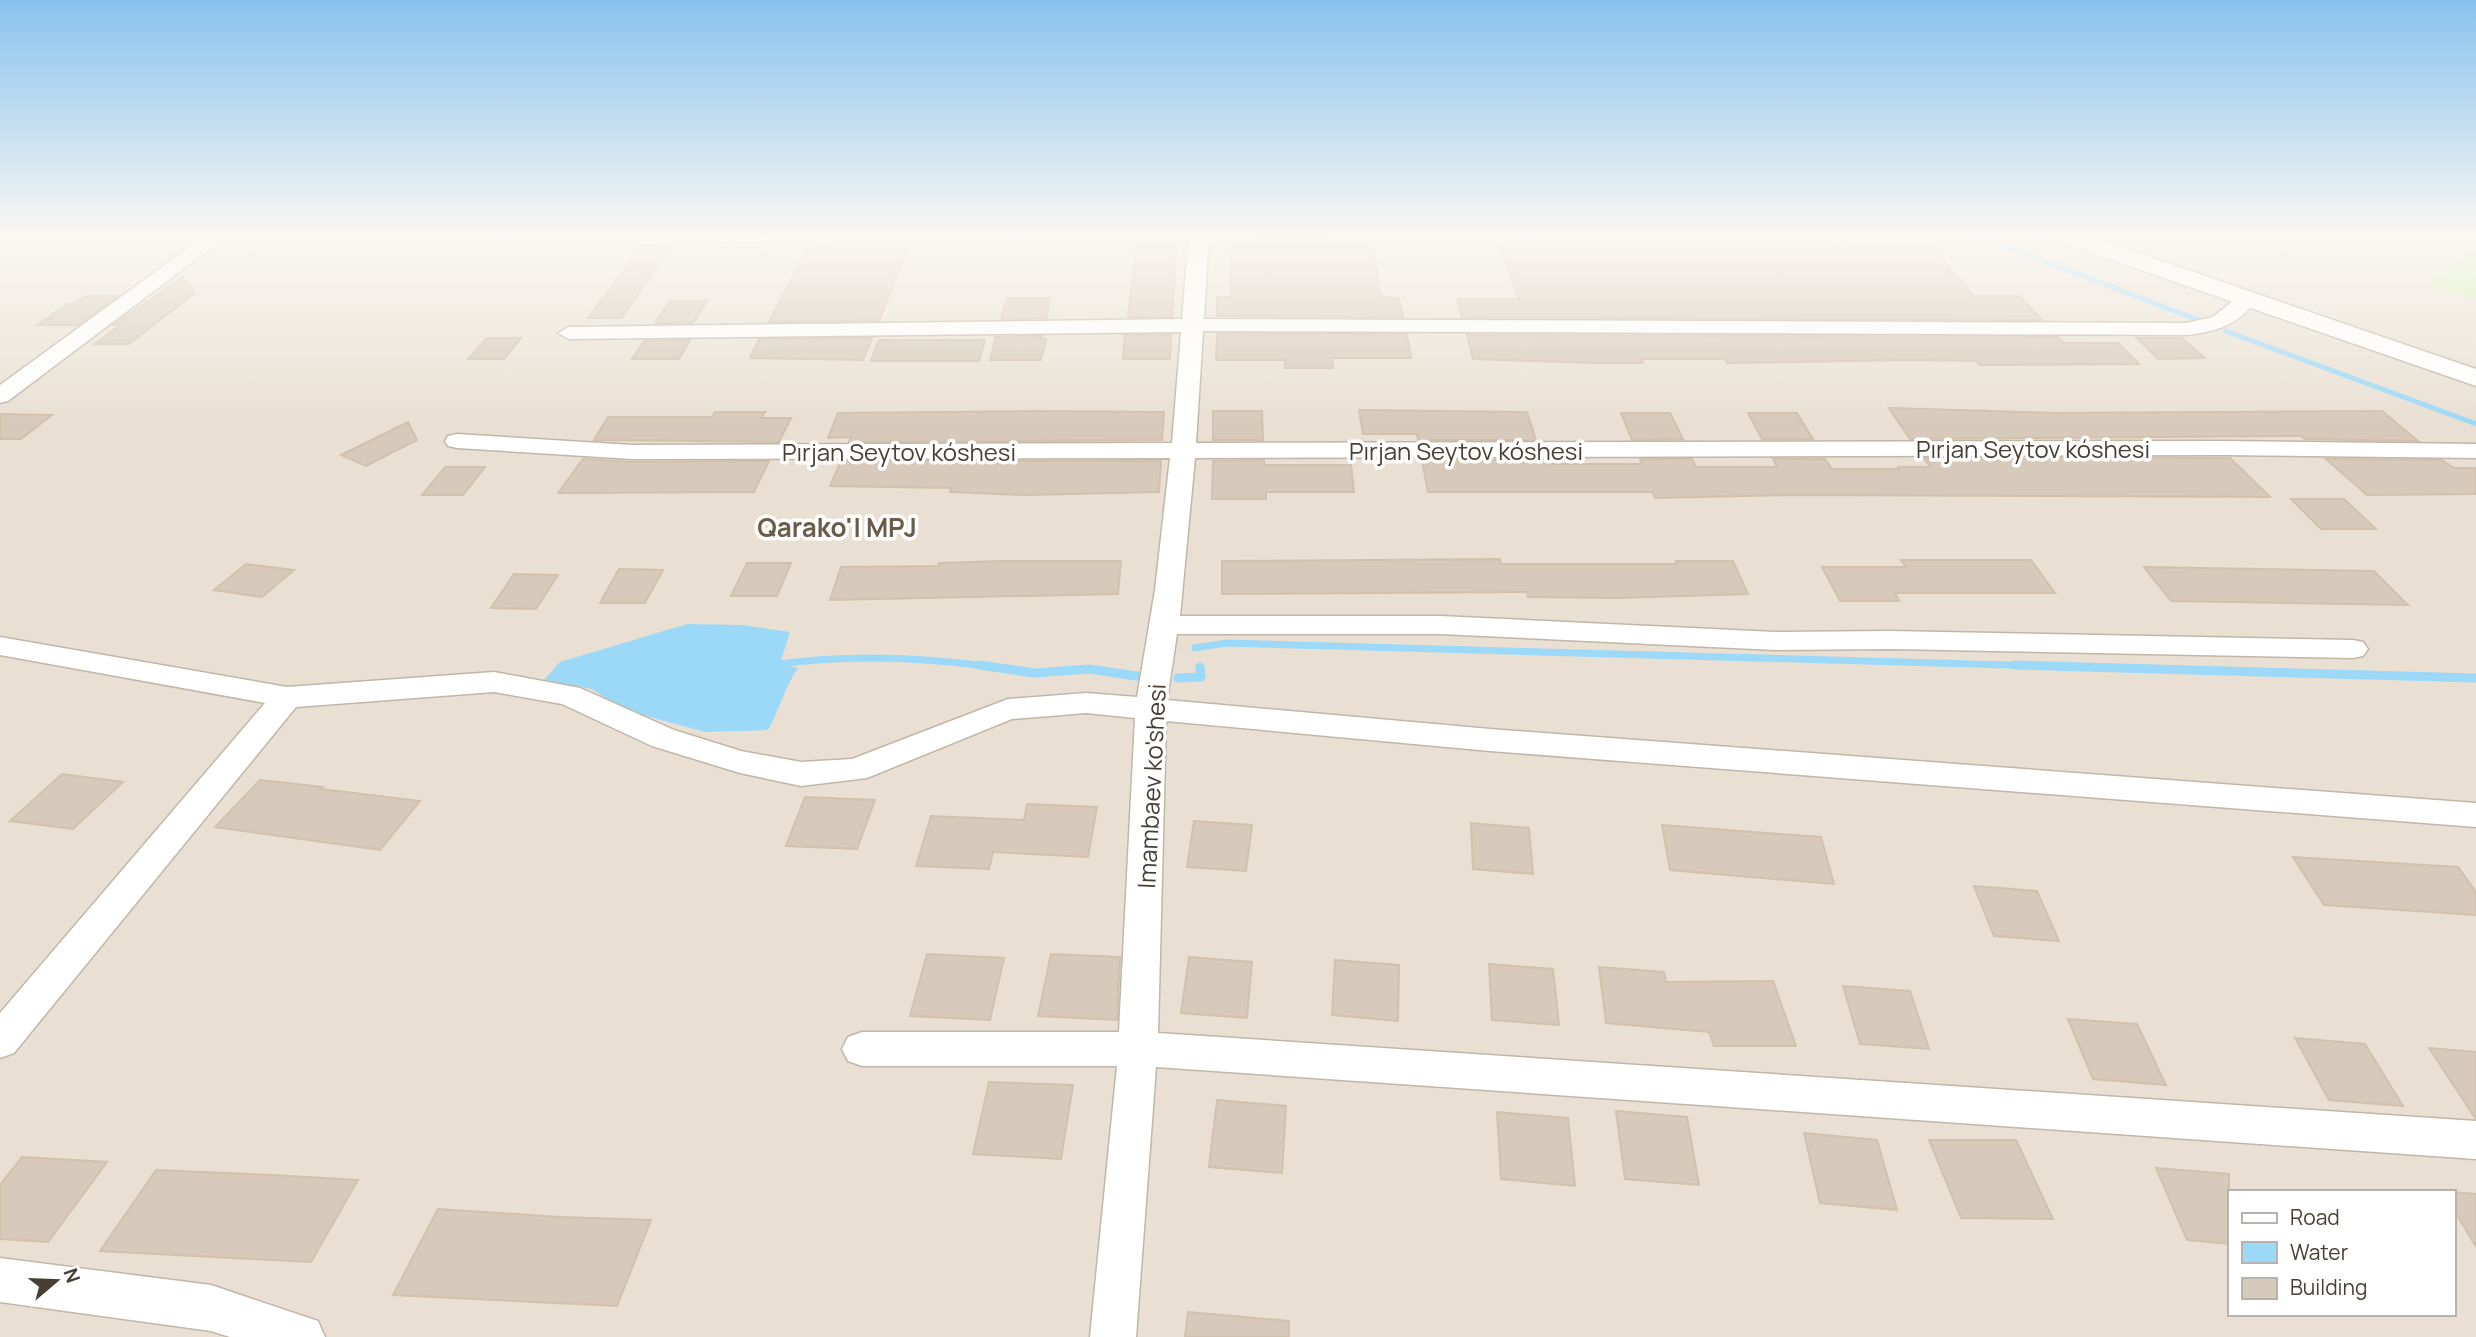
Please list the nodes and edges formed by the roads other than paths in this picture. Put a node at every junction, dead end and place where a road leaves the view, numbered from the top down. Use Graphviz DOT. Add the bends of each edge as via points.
graph roads {
  1 [pos="134,297"];
  2 [pos="1194,297"];
  3 [pos="2242,297"];
  4 [pos="2247,299"];
  5 [pos="1192,325"];
  6 [pos="569,333"];
  7 [pos="2476,378"];
  8 [pos="0,396"];
  9 [pos="457,441"];
  10 [pos="1184,450"];
  11 [pos="2476,451"];
  12 [pos="1163,625"];
  13 [pos="0,646"];
  14 [pos="2353,649"];
  15 [pos="287,697"];
  16 [pos="1151,707"];
  17 [pos="2476,815"];
  18 [pos="0,1041"];
  19 [pos="862,1049"];
  20 [pos="1138,1049"];
  21 [pos="2476,1140"];
  22 [pos="0,1280"];
  23 [pos="302,1337"];
  24 [pos="1113,1337"];
  1 -- 8 [label="street"];
  2 -- 5 [label="street, Imambaev ko'shesi"];
  3 -- 4 [label="street"];
  4 -- 5 [label="street" via="2232,317 2186,329"];
  4 -- 7 [label="street"];
  5 -- 6 [label="street"];
  5 -- 10 [label="street, Imambaev ko'shesi"];
  9 -- 10 [label="street, Pırjan Seytov kóshesi" via="632,452"];
  10 -- 11 [label="street, Pırjan Seytov kóshesi"];
  10 -- 12 [label="street, Imambaev ko'shesi"];
  12 -- 14 [label="street" via="1440,625 1775,642"];
  12 -- 16 [label="street, Imambaev ko'shesi"];
  13 -- 15 [label="street"];
  15 -- 16 [label="street" via="494,682 569,695 663,738 740,762 801,774 856,771 1008,709 1086,703"];
  15 -- 18 [label="street"];
  16 -- 17 [label="street" via="1490,740"];
  16 -- 20 [label="street, Imambaev ko'shesi"];
  19 -- 20 [label="street"];
  20 -- 21 [label="street"];
  20 -- 24 [label="street, Imambaev ko'shesi"];
  22 -- 23 [label="street" via="211,1308"];
}
